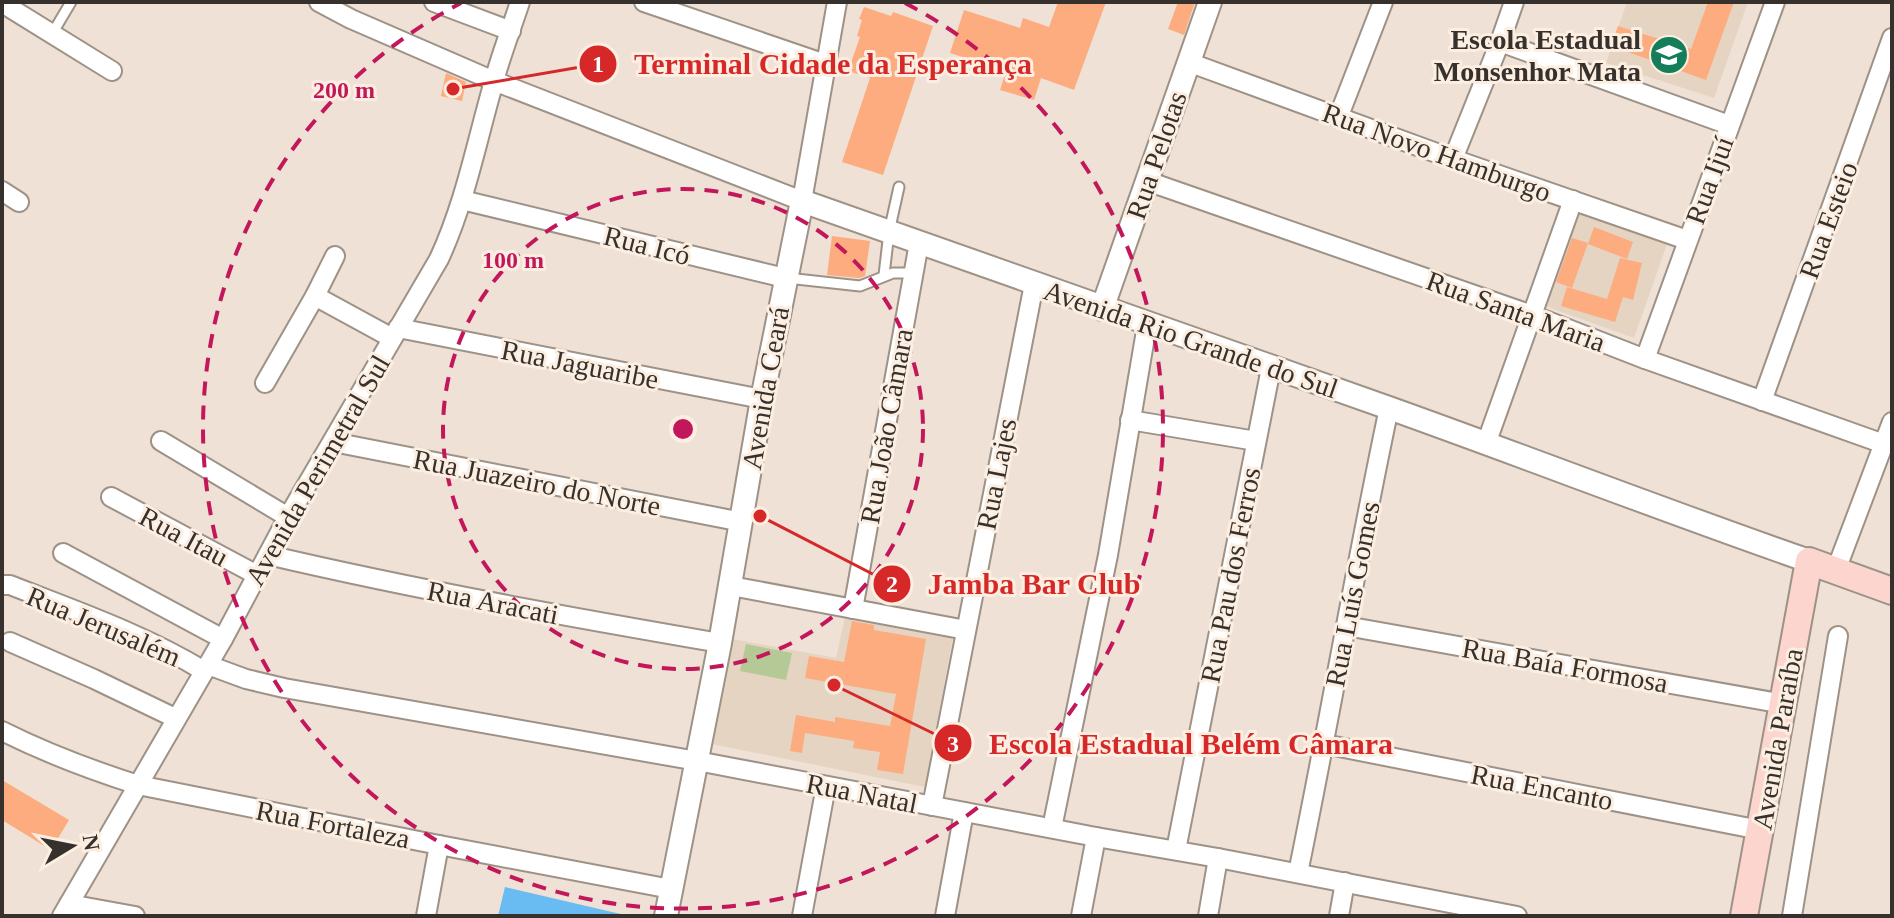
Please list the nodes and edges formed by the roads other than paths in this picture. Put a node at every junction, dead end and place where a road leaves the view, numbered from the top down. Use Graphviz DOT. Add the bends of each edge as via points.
graph roads {
  1 [pos="71,2"];
  2 [pos="319,2"];
  3 [pos="434,2"];
  4 [pos="520,2"];
  5 [pos="644,2"];
  6 [pos="837,2"];
  7 [pos="1210,2"];
  8 [pos="1383,2"];
  9 [pos="1514,2"];
  10 [pos="1775,2"];
  11 [pos="2,3"];
  12 [pos="511,31"];
  13 [pos="52,34"];
  14 [pos="1892,38"];
  15 [pos="1500,42"];
  16 [pos="1188,62"];
  17 [pos="825,64"];
  18 [pos="112,71"];
  19 [pos="494,81"];
  20 [pos="1338,118"];
  21 [pos="1729,125"];
  22 [pos="1453,159"];
  23 [pos="1147,181"];
  24 [pos="899,187"];
  25 [pos="2,191"];
  26 [pos="462,200"];
  27 [pos="1573,200"];
  28 [pos="802,201"];
  29 [pos="19,202"];
  30 [pos="889,232"];
  31 [pos="1687,240"];
  32 [pos="919,243"];
  33 [pos="335,256"];
  34 [pos="913,273"];
  35 [pos="884,275"];
  36 [pos="785,278"];
  37 [pos="1034,284"];
  38 [pos="315,296"];
  39 [pos="1102,309"];
  40 [pos="1532,315"];
  41 [pos="1147,325"];
  42 [pos="395,333"];
  43 [pos="1645,359"];
  44 [pos="1271,368"];
  45 [pos="265,383"];
  46 [pos="762,399"];
  47 [pos="1762,401"];
  48 [pos="1389,408"];
  49 [pos="1130,420"];
  50 [pos="1892,422"];
  51 [pos="161,441"];
  52 [pos="1256,441"];
  53 [pos="333,442"];
  54 [pos="1486,444"];
  55 [pos="1884,444"];
  56 [pos="111,497"];
  57 [pos="288,517"];
  58 [pos="742,522"];
  59 [pos="63,553"];
  60 [pos="268,555"];
  61 [pos="1809,561"];
  62 [pos="1836,570"];
  63 [pos="257,575"];
  64 [pos="2,585"];
  65 [pos="731,586"];
  66 [pos="1892,591"];
  67 [pos="853,609"];
  68 [pos="1346,626"];
  69 [pos="966,630"];
  70 [pos="1838,636"];
  71 [pos="223,639"];
  72 [pos="10,642"];
  73 [pos="720,643"];
  74 [pos="206,668"];
  75 [pos="1784,704"];
  76 [pos="175,718"];
  77 [pos="2,731"];
  78 [pos="1324,744"];
  79 [pos="697,761"];
  80 [pos="138,785"];
  81 [pos="826,786"];
  82 [pos="932,806"];
  83 [pos="964,812"];
  84 [pos="1052,828"];
  85 [pos="1760,830"];
  86 [pos="1096,837"];
  87 [pos="439,845"];
  88 [pos="1176,850"];
  89 [pos="1218,858"];
  90 [pos="1298,873"];
  91 [pos="1345,882"];
  92 [pos="671,889"];
  93 [pos="66,910"];
  94 [pos="1466,912"];
  95 [pos="135,916"];
  96 [pos="426,916"];
  97 [pos="666,916"];
  98 [pos="802,916"];
  99 [pos="945,916"];
  100 [pos="1081,916"];
  101 [pos="1208,916"];
  102 [pos="1339,916"];
  103 [pos="1517,916"];
  104 [pos="1744,916"];
  105 [pos="1792,916"];
  1 -- 13 [label="lane"];
  2 -- 19 [label="street, Avenida Rio Grande do Sul"];
  3 -- 12 [label="street"];
  4 -- 12 [label="street, Avenida Perimetral Sul"];
  5 -- 17 [label="street"];
  6 -- 17 [label="street, Avenida Ceará"];
  7 -- 16 [label="street, Rua Pelotas"];
  8 -- 20 [label="street"];
  9 -- 15 [label="street"];
  10 -- 21 [label="street, Rua Ijuí"];
  11 -- 13 [label="street"];
  12 -- 19 [label="street, Avenida Perimetral Sul"];
  13 -- 18 [label="street"];
  14 -- 47 [label="street, Rua Esteio"];
  15 -- 21 [label="street"];
  15 -- 22 [label="street"];
  16 -- 20 [label="street, Rua Novo Hamburgo"];
  16 -- 23 [label="street, Rua Pelotas"];
  17 -- 28 [label="street, Avenida Ceará"];
  19 -- 26 [label="street, Avenida Perimetral Sul"];
  19 -- 28 [label="street, Avenida Rio Grande do Sul"];
  20 -- 22 [label="street, Rua Novo Hamburgo"];
  21 -- 31 [label="street, Rua Ijuí"];
  22 -- 27 [label="street, Rua Novo Hamburgo"];
  23 -- 39 [label="street, Rua Pelotas"];
  23 -- 40 [label="street, Rua Santa Maria"];
  24 -- 30 [label="lane"];
  25 -- 29 [label="street"];
  26 -- 36 [label="street, Rua Icó"];
  26 -- 42 [label="street, Avenida Perimetral Sul" via="439,259"];
  27 -- 31 [label="street, Rua Novo Hamburgo"];
  27 -- 40 [label="street"];
  28 -- 30 [label="street, Avenida Rio Grande do Sul"];
  28 -- 36 [label="street, Avenida Ceará"];
  30 -- 32 [label="street, Avenida Rio Grande do Sul"];
  30 -- 35 [label="lane"];
  31 -- 43 [label="street, Rua Ijuí"];
  32 -- 34 [label="street, Rua João Câmara"];
  32 -- 37 [label="street, Avenida Rio Grande do Sul"];
  33 -- 38 [label="street"];
  34 -- 35 [label="lane"];
  34 -- 67 [label="street, Rua João Câmara"];
  35 -- 36 [label="lane" via="860,286"];
  36 -- 46 [label="street, Avenida Ceará"];
  37 -- 39 [label="street, Avenida Rio Grande do Sul"];
  37 -- 69 [label="street, Rua Lajes"];
  38 -- 42 [label="street, Rua Jaguaribe"];
  38 -- 45 [label="street"];
  39 -- 41 [label="street, Avenida Rio Grande do Sul"];
  40 -- 43 [label="street, Rua Santa Maria"];
  40 -- 54 [label="street"];
  41 -- 44 [label="street, Avenida Rio Grande do Sul"];
  41 -- 49 [label="street"];
  42 -- 46 [label="street, Rua Jaguaribe"];
  42 -- 53 [label="street, Avenida Perimetral Sul"];
  43 -- 47 [label="street, Rua Santa Maria"];
  44 -- 48 [label="street, Avenida Rio Grande do Sul"];
  44 -- 52 [label="street, Rua Pau dos Ferros"];
  46 -- 58 [label="street, Avenida Ceará"];
  47 -- 55 [label="street, Rua Santa Maria"];
  48 -- 54 [label="street, Avenida Rio Grande do Sul"];
  48 -- 68 [label="street, Rua Luís Gomes"];
  49 -- 52 [label="street, Rua Pau dos Ferros"];
  49 -- 84 [label="street"];
  50 -- 55 [label="street"];
  51 -- 57 [label="street"];
  52 -- 88 [label="street, Rua Pau dos Ferros"];
  53 -- 57 [label="street, Avenida Perimetral Sul"];
  53 -- 58 [label="street, Rua Juazeiro do Norte"];
  54 -- 61 [label="street, Avenida Rio Grande do Sul"];
  55 -- 62 [label="street"];
  56 -- 63 [label="street, Rua Itau"];
  57 -- 60 [label="street, Avenida Perimetral Sul"];
  58 -- 65 [label="street, Avenida Ceará"];
  59 -- 71 [label="street"];
  60 -- 63 [label="street, Avenida Perimetral Sul"];
  60 -- 73 [label="street, Rua Aracati" via="517,608"];
  61 -- 62 [label="main road, Avenida Rio Grande do Sul"];
  61 -- 75 [label="main road, Avenida Paraíba"];
  62 -- 66 [label="main road, Avenida Rio Grande do Sul"];
  63 -- 71 [label="street, Avenida Perimetral Sul"];
  64 -- 74 [label="street, Rua Jerusalém"];
  65 -- 67 [label="street"];
  65 -- 73 [label="street, Avenida Ceará"];
  67 -- 69 [label="street"];
  68 -- 75 [label="street, Rua Baía Formosa"];
  68 -- 78 [label="street, Rua Luís Gomes"];
  69 -- 82 [label="street, Rua Lajes"];
  70 -- 105 [label="street, Avenida Paraíba"];
  71 -- 74 [label="street, Avenida Perimetral Sul"];
  72 -- 76 [label="street"];
  73 -- 79 [label="street, Avenida Ceará"];
  74 -- 76 [label="street, Avenida Perimetral Sul"];
  74 -- 79 [label="street, Rua Natal" via="284,688"];
  75 -- 85 [label="main road, Avenida Paraíba"];
  76 -- 80 [label="street, Avenida Perimetral Sul"];
  77 -- 80 [label="street, Rua Fortaleza"];
  78 -- 85 [label="street, Rua Encanto"];
  78 -- 90 [label="street, Rua Luís Gomes"];
  79 -- 81 [label="street, Rua Natal"];
  79 -- 92 [label="street, Avenida Ceará"];
  80 -- 87 [label="street, Rua Fortaleza"];
  80 -- 93 [label="street, Avenida Perimetral Sul"];
  81 -- 82 [label="street, Rua Natal"];
  81 -- 98 [label="street"];
  82 -- 83 [label="street, Rua Natal"];
  83 -- 84 [label="street, Rua Natal"];
  83 -- 99 [label="street"];
  84 -- 86 [label="street, Rua Natal"];
  85 -- 104 [label="main road, Avenida Paraíba"];
  86 -- 88 [label="street, Rua Natal"];
  86 -- 100 [label="street"];
  87 -- 92 [label="street, Rua Fortaleza"];
  87 -- 96 [label="street"];
  88 -- 89 [label="street, Rua Natal"];
  89 -- 90 [label="street, Rua Natal"];
  89 -- 101 [label="street"];
  90 -- 91 [label="street, Rua Natal"];
  91 -- 94 [label="street, Rua Natal"];
  91 -- 102 [label="street"];
  92 -- 97 [label="street, Avenida Ceará"];
  93 -- 95 [label="street"];
  94 -- 103 [label="street, Rua Natal"];
}
